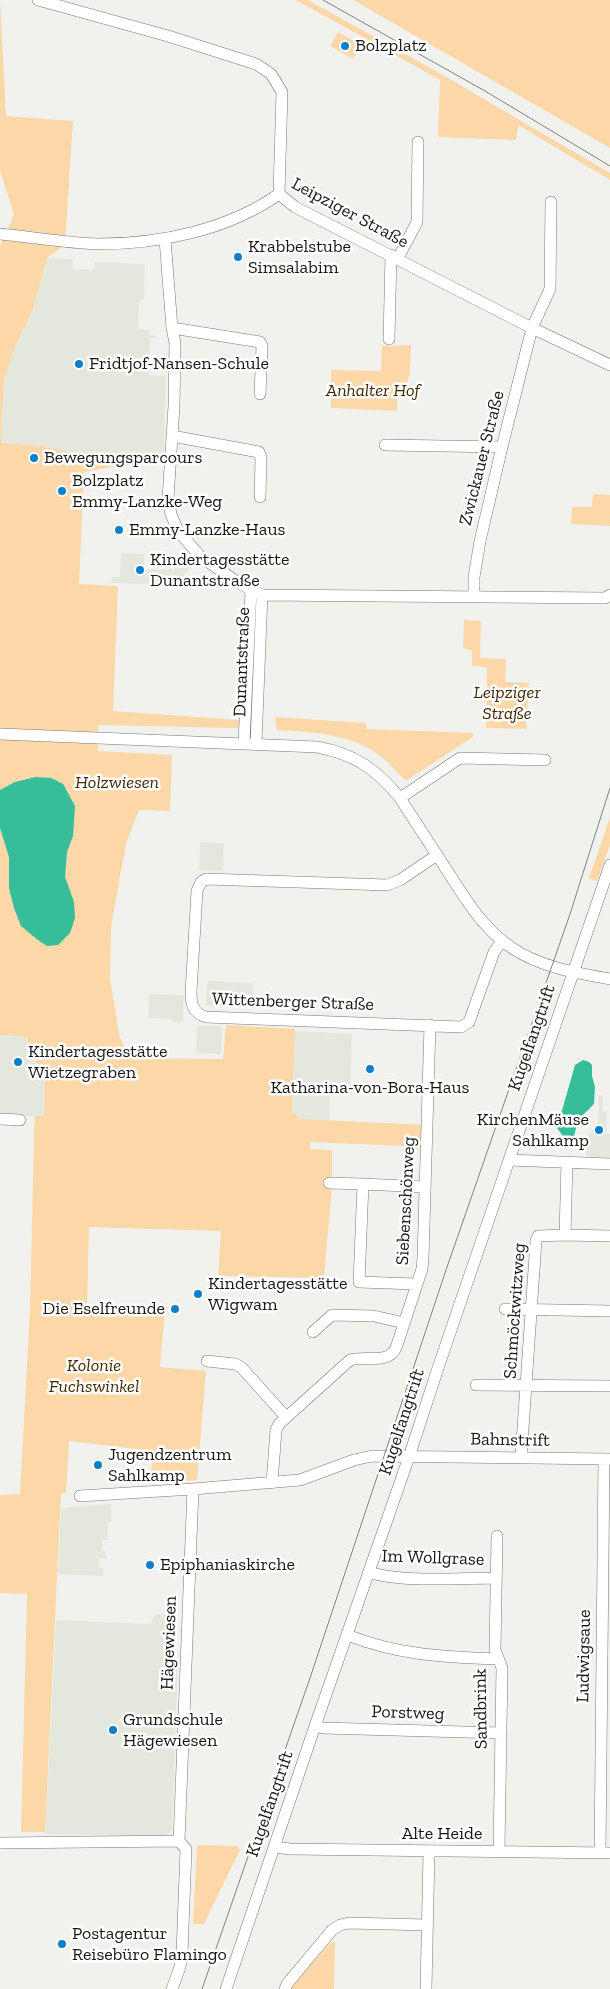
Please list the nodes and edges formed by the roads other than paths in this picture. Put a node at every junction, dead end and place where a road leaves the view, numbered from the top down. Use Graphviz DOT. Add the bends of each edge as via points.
graph roads {
  1 [pos="38,0"];
  2 [pos="418,142"];
  3 [pos="279,194"];
  4 [pos="551,202"];
  5 [pos="0,234"];
  6 [pos="165,238"];
  7 [pos="394,257"];
  8 [pos="172,328"];
  9 [pos="532,328"];
  10 [pos="389,338"];
  11 [pos="610,365"];
  12 [pos="260,394"];
  13 [pos="172,436"];
  14 [pos="385,445"];
  15 [pos="502,447"];
  16 [pos="260,497"];
  17 [pos="257,592"];
  18 [pos="610,595"];
  19 [pos="474,597"];
  20 [pos="0,734"];
  21 [pos="250,743"];
  22 [pos="545,760"];
  23 [pos="400,798"];
  24 [pos="437,855"];
  25 [pos="610,865"];
  26 [pos="502,941"];
  27 [pos="573,972"];
  28 [pos="610,979"];
  29 [pos="430,1025"];
  30 [pos="0,1119"];
  31 [pos="20,1120"];
  32 [pos="509,1160"];
  33 [pos="567,1163"];
  34 [pos="610,1164"];
  35 [pos="329,1183"];
  36 [pos="363,1184"];
  37 [pos="425,1187"];
  38 [pos="565,1235"];
  39 [pos="610,1236"];
  40 [pos="416,1284"];
  41 [pos="505,1309"];
  42 [pos="532,1309"];
  43 [pos="610,1311"];
  44 [pos="404,1323"];
  45 [pos="313,1332"];
  46 [pos="207,1362"];
  47 [pos="476,1385"];
  48 [pos="527,1385"];
  49 [pos="610,1386"];
  50 [pos="286,1417"];
  51 [pos="409,1457"];
  52 [pos="521,1458"];
  53 [pos="607,1459"];
  54 [pos="272,1483"];
  55 [pos="193,1489"];
  56 [pos="80,1496"];
  57 [pos="497,1536"];
  58 [pos="369,1572"];
  59 [pos="496,1578"];
  60 [pos="347,1634"];
  61 [pos="497,1659"];
  62 [pos="315,1726"];
  63 [pos="500,1733"];
  64 [pos="179,1841"];
  65 [pos="0,1843"];
  66 [pos="275,1847"];
  67 [pos="499,1851"];
  68 [pos="429,1852"];
  69 [pos="605,1853"];
  70 [pos="427,1925"];
  71 [pos="172,1989"];
  72 [pos="226,1989"];
  73 [pos="285,1989"];
  74 [pos="426,1989"];
  1 -- 3 [label="street" via="168,36 256,64 271,74 282,92"];
  2 -- 7 [label="street" via="417,222"];
  3 -- 6 [label="street, Leipziger Straße" via="259,208 212,227"];
  3 -- 7 [label="street, Leipziger Straße" via="295,207"];
  4 -- 9 [label="street, Zwickauer Straße" via="550,289"];
  5 -- 6 [label="street, Leipziger Straße" via="97,244"];
  6 -- 8 [label="street, Dunantstraße"];
  7 -- 9 [label="street, Leipziger Straße"];
  7 -- 10 [label="street"];
  8 -- 12 [label="street" via="260,342"];
  8 -- 13 [label="street, Dunantstraße" via="175,343"];
  9 -- 11 [label="street, Leipziger Straße"];
  9 -- 15 [label="street, Zwickauer Straße"];
  13 -- 16 [label="street" via="259,452"];
  13 -- 17 [label="street, Dunantstraße" via="168,499 178,531 200,556"];
  14 -- 15 [label="street"];
  15 -- 19 [label="street, Zwickauer Straße" via="480,541"];
  17 -- 19 [label="street"];
  17 -- 21 [label="street, Dunantstraße"];
  18 -- 19 [label="street" via="605,598"];
  20 -- 21 [label="street"];
  21 -- 23 [label="street" via="317,747 346,754 377,773"];
  22 -- 23 [label="street" via="460,758"];
  23 -- 24 [label="street"];
  24 -- 26 [label="street" via="474,912"];
  24 -- 29 [label="street, Wittenberger Straße" via="387,885 206,879 197,891 192,984 193,1008 198,1015 206,1017"];
  25 -- 27 [label="street, Kugelfangtrift"];
  26 -- 27 [label="street" via="529,958"];
  26 -- 29 [label="street, Wittenberger Straße" via="494,952 469,1022 461,1026"];
  27 -- 28 [label="street"];
  27 -- 32 [label="street, Kugelfangtrift"];
  29 -- 37 [label="street, Siebenschönweg"];
  30 -- 31 [label="street"];
  32 -- 33 [label="street"];
  32 -- 51 [label="street, Kugelfangtrift"];
  33 -- 34 [label="street"];
  33 -- 38 [label="street"];
  35 -- 36 [label="street"];
  36 -- 37 [label="street"];
  36 -- 40 [label="street" via="359,1282"];
  37 -- 40 [label="street, Siebenschönweg" via="423,1258"];
  38 -- 39 [label="street"];
  38 -- 42 [label="street, Schmöckwitzweg" via="538,1236"];
  40 -- 44 [label="street, Siebenschönweg"];
  41 -- 42 [label="street"];
  42 -- 43 [label="street"];
  42 -- 48 [label="street, Schmöckwitzweg"];
  44 -- 45 [label="street" via="374,1316 332,1315"];
  44 -- 50 [label="street, Siebenschönweg" via="393,1355 350,1360"];
  46 -- 50 [label="street" via="241,1367"];
  47 -- 48 [label="street"];
  48 -- 49 [label="street"];
  48 -- 52 [label="street, Schmöckwitzweg"];
  50 -- 54 [label="street, Siebenschönweg" via="276,1430"];
  51 -- 52 [label="street, Bahnstrift"];
  51 -- 54 [label="street" via="364,1457 300,1480"];
  51 -- 58 [label="street, Kugelfangtrift"];
  52 -- 53 [label="street, Bahnstrift"];
  53 -- 69 [label="street, Ludwigsaue"];
  54 -- 55 [label="street"];
  55 -- 56 [label="street"];
  55 -- 64 [label="street, Hägewiesen"];
  57 -- 59 [label="street, Sandbrink"];
  58 -- 59 [label="street, Im Wollgrase" via="414,1578"];
  58 -- 60 [label="street, Kugelfangtrift"];
  59 -- 61 [label="street, Sandbrink"];
  60 -- 61 [label="street" via="376,1646 414,1654"];
  60 -- 62 [label="street, Kugelfangtrift"];
  61 -- 63 [label="street, Sandbrink" via="502,1668"];
  62 -- 63 [label="street, Porstweg"];
  62 -- 66 [label="street, Kugelfangtrift"];
  63 -- 67 [label="street, Sandbrink"];
  64 -- 65 [label="street"];
  64 -- 71 [label="street, Hägewiesen" via="186,1849 182,1943 180,1967"];
  66 -- 68 [label="street, Alte Heide"];
  66 -- 72 [label="street, Kugelfangtrift"];
  67 -- 68 [label="street, Alte Heide"];
  67 -- 69 [label="street, Alte Heide"];
  68 -- 70 [label="street"];
  70 -- 73 [label="street" via="340,1925 332,1930"];
  70 -- 74 [label="street"];
}
